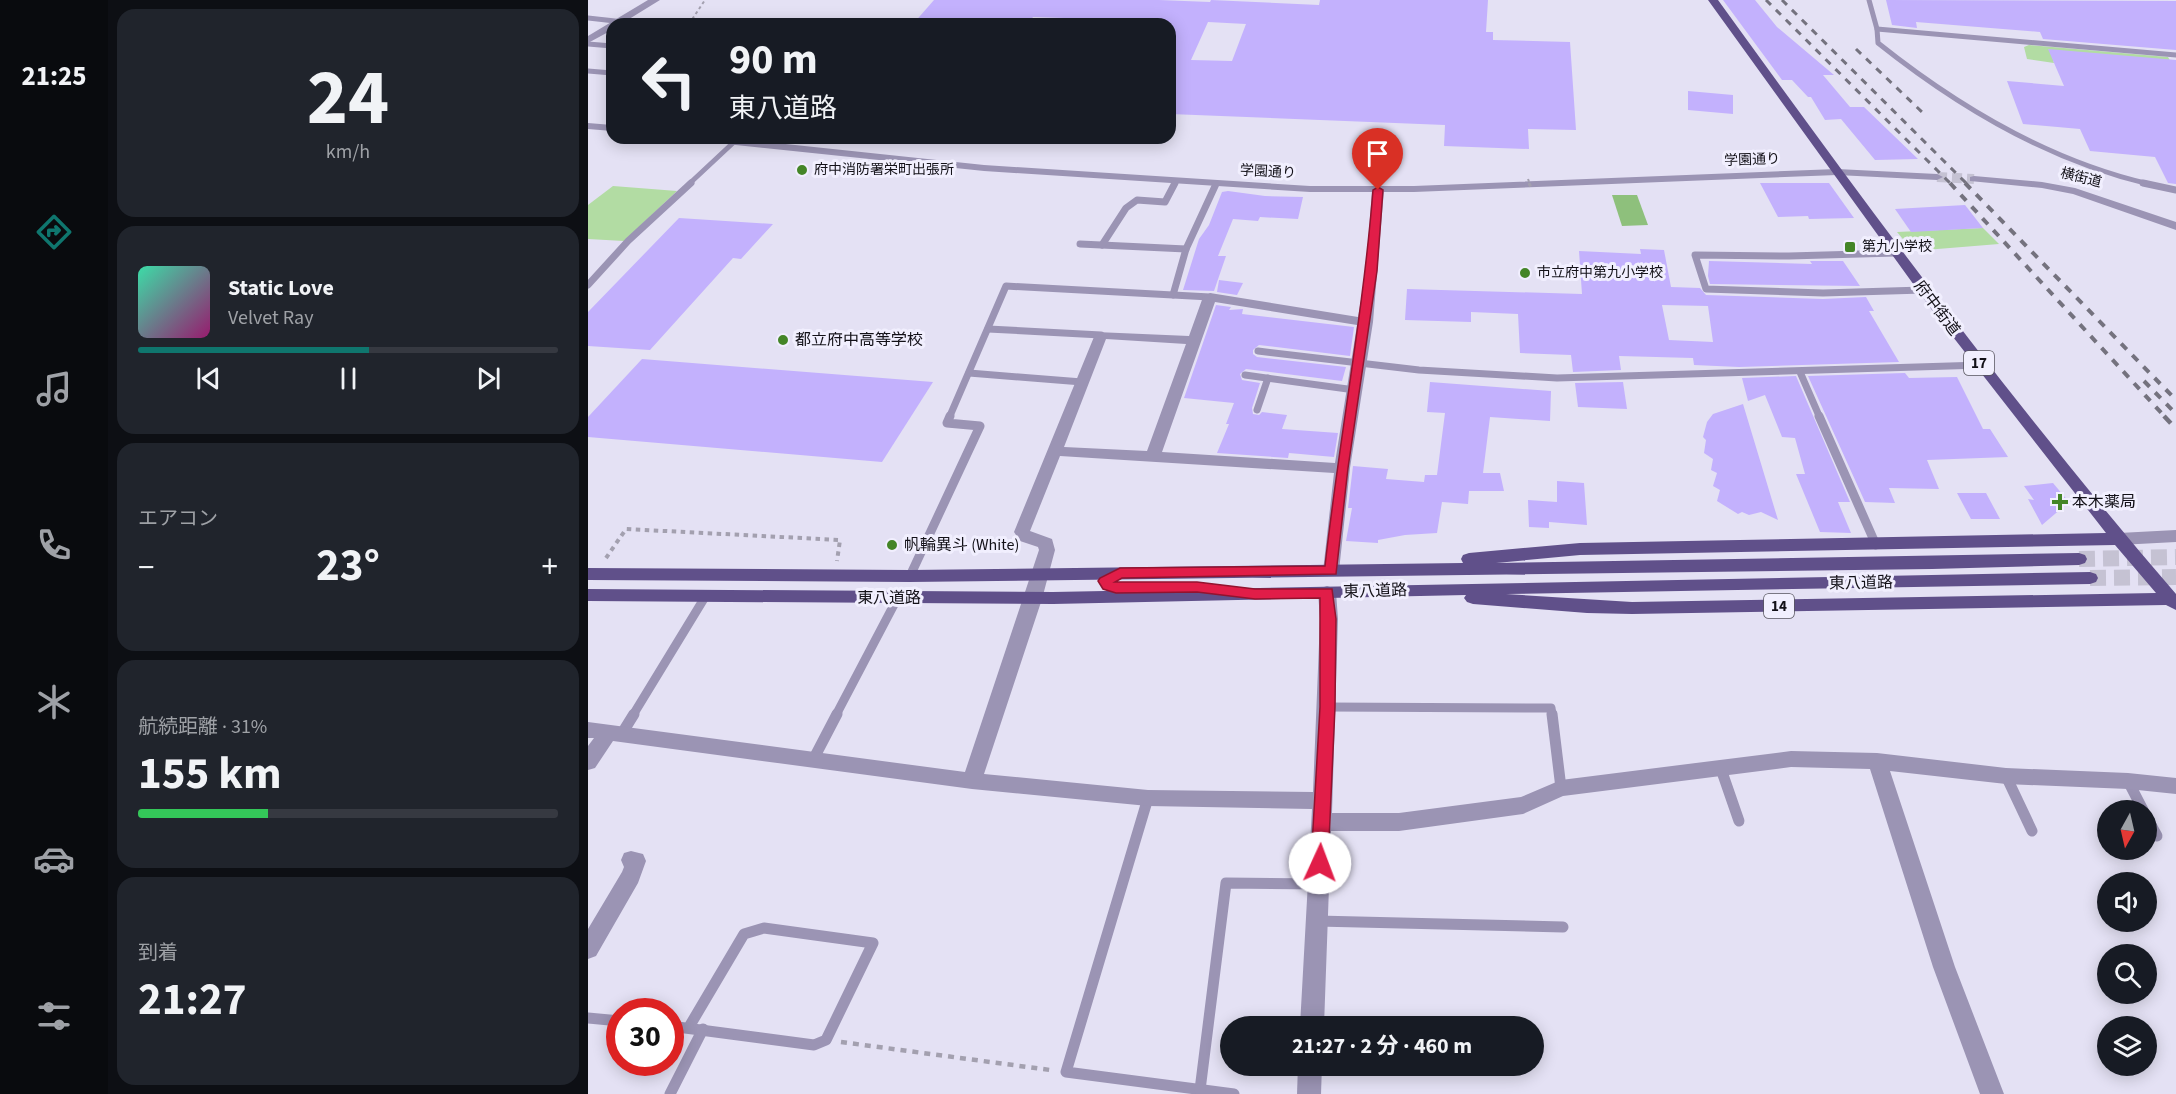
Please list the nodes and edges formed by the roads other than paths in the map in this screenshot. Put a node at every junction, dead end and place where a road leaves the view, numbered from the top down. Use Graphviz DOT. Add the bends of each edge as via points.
graph roads {
  1 [pos="648,0"];
  2 [pos="654,0"];
  3 [pos="1713,0"];
  4 [pos="1869,0"];
  5 [pos="588,18"];
  6 [pos="625,18"];
  7 [pos="606,22"];
  8 [pos="1877,29"];
  9 [pos="606,30"];
  10 [pos="588,42"];
  11 [pos="606,45"];
  12 [pos="2176,55"];
  13 [pos="588,71"];
  14 [pos="606,72"];
  15 [pos="588,126"];
  16 [pos="606,128"];
  17 [pos="732,144"];
  18 [pos="753,144"];
  19 [pos="1837,172"];
  20 [pos="1937,177"];
  21 [pos="1974,179"];
  22 [pos="1176,181"];
  23 [pos="1216,184"];
  24 [pos="1378,190"];
  25 [pos="2176,190"];
  26 [pos="2176,225"];
  27 [pos="1080,244"];
  28 [pos="1102,245"];
  29 [pos="1186,249"];
  30 [pos="1896,252"];
  31 [pos="588,285"];
  32 [pos="1923,290"];
  33 [pos="1173,295"];
  34 [pos="1210,297"];
  35 [pos="1366,322"];
  36 [pos="988,329"];
  37 [pos="1101,335"];
  38 [pos="1193,340"];
  39 [pos="1258,351"];
  40 [pos="1359,365"];
  41 [pos="1982,365"];
  42 [pos="1800,372"];
  43 [pos="969,374"];
  44 [pos="1245,375"];
  45 [pos="1268,378"];
  46 [pos="1082,382"];
  47 [pos="1355,390"];
  48 [pos="1257,410"];
  49 [pos="1054,451"];
  50 [pos="1153,456"];
  51 [pos="1342,468"];
  52 [pos="2176,536"];
  53 [pos="2119,539"];
  54 [pos="1876,544"];
  55 [pos="2079,559"];
  56 [pos="1388,569"];
  57 [pos="1331,571"];
  58 [pos="1120,573"];
  59 [pos="1040,574"];
  60 [pos="592,575"];
  61 [pos="910,576"];
  62 [pos="2090,578"];
  63 [pos="1388,590"];
  64 [pos="1327,592"];
  65 [pos="1255,594"];
  66 [pos="588,595"];
  67 [pos="705,597"];
  68 [pos="898,597"];
  69 [pos="1033,599"];
  70 [pos="2174,601"];
  71 [pos="1327,707"];
  72 [pos="588,730"];
  73 [pos="614,734"];
  74 [pos="813,760"];
  75 [pos="1877,761"];
  76 [pos="588,762"];
  77 [pos="1721,769"];
  78 [pos="2006,776"];
  79 [pos="972,781"];
  80 [pos="2128,781"];
  81 [pos="2176,786"];
  82 [pos="1561,788"];
  83 [pos="1148,798"];
  84 [pos="2138,800"];
  85 [pos="1322,811"];
  86 [pos="1738,821"];
  87 [pos="2032,831"];
  88 [pos="631,860"];
  89 [pos="1319,884"];
  90 [pos="1317,921"];
  91 [pos="1563,927"];
  92 [pos="588,949"];
  93 [pos="1312,1016"];
  94 [pos="588,1018"];
  95 [pos="606,1020"];
  96 [pos="684,1027"];
  97 [pos="689,1027"];
  98 [pos="703,1029"];
  99 [pos="1310,1076"];
  100 [pos="1200,1090"];
  101 [pos="670,1094"];
  102 [pos="1234,1094"];
  103 [pos="1309,1094"];
  104 [pos="1992,1094"];
  1 -- 2 [label="lane"];
  2 -- 6 [label="street"];
  3 -- 19 [label="main road, 府中街道 / 17"];
  4 -- 8 [label="lane"];
  5 -- 7 [label="lane"];
  8 -- 12 [label="lane"];
  8 -- 25 [label="lane" via="1878,43 1897,59 2024,138 2094,168"];
  9 -- 10 [label="street"];
  10 -- 11 [label="lane"];
  13 -- 14 [label="lane"];
  15 -- 16 [label="street"];
  17 -- 31 [label="lane" via="628,241"];
  18 -- 22 [label="street, 学園通り" via="984,168"];
  19 -- 20 [label="street"];
  19 -- 24 [label="street, 学園通り"];
  19 -- 30 [label="main road, 府中街道 / 17"];
  21 -- 26 [label="street, 横街道" via="2075,191"];
  22 -- 23 [label="street, 学園通り"];
  22 -- 28 [label="lane" via="1165,202 1137,200 1126,208"];
  23 -- 24 [label="street, 学園通り"];
  23 -- 29 [label="lane"];
  24 -- 35 [label="street"];
  27 -- 28 [label="lane"];
  28 -- 29 [label="lane"];
  29 -- 33 [label="lane"];
  30 -- 32 [label="main road, 府中街道 / 17"];
  30 -- 32 [label="lane" via="1695,255 1706,289 1823,293"];
  32 -- 41 [label="main road, 府中街道 / 17"];
  33 -- 34 [label="lane"];
  33 -- 36 [label="lane" via="1005,286"];
  34 -- 35 [label="street"];
  34 -- 38 [label="street"];
  35 -- 40 [label="street"];
  36 -- 37 [label="lane"];
  36 -- 43 [label="lane"];
  37 -- 38 [label="street"];
  37 -- 46 [label="street"];
  38 -- 50 [label="street"];
  39 -- 40 [label="lane"];
  40 -- 42 [label="lane" via="1557,378"];
  40 -- 47 [label="street"];
  41 -- 42 [label="lane"];
  41 -- 53 [label="main road, 府中街道 / 17"];
  42 -- 54 [label="lane"];
  43 -- 46 [label="lane"];
  43 -- 61 [label="lane" via="947,423 980,426"];
  44 -- 45 [label="lane"];
  45 -- 47 [label="lane"];
  45 -- 48 [label="lane"];
  46 -- 49 [label="street"];
  47 -- 51 [label="street"];
  49 -- 50 [label="street"];
  49 -- 59 [label="street" via="1022,532 1046,543"];
  50 -- 51 [label="street"];
  51 -- 57 [label="street"];
  52 -- 53 [label="street"];
  53 -- 54 [label="main road"];
  53 -- 70 [label="main road, 府中街道 / 17"];
  54 -- 56 [label="main road" via="1580,549"];
  55 -- 56 [label="main road, 東八道路"];
  56 -- 57 [label="main road, 東八道路"];
  57 -- 58 [label="main road, 東八道路"];
  58 -- 59 [label="main road, 東八道路"];
  58 -- 65 [label="main road" via="1107,578 1105,583 1116,587 1197,587"];
  59 -- 61 [label="main road, 東八道路"];
  59 -- 69 [label="street"];
  60 -- 61 [label="main road, 東八道路"];
  62 -- 63 [label="main road, 東八道路 / 14"];
  63 -- 64 [label="main road, 東八道路 / 14"];
  63 -- 70 [label="main road, 14" via="1632,608"];
  64 -- 65 [label="main road, 東八道路 / 14"];
  64 -- 71 [label="street"];
  65 -- 69 [label="main road, 東八道路 / 14"];
  66 -- 67 [label="main road, 東八道路 / 14"];
  67 -- 68 [label="main road, 東八道路 / 14"];
  67 -- 73 [label="lane"];
  68 -- 69 [label="main road, 東八道路 / 14"];
  68 -- 74 [label="lane"];
  69 -- 79 [label="street"];
  71 -- 82 [label="lane" via="1551,708"];
  71 -- 85 [label="street"];
  72 -- 73 [label="street"];
  73 -- 74 [label="street"];
  73 -- 76 [label="street"];
  74 -- 79 [label="street"];
  75 -- 77 [label="street" via="1791,759"];
  75 -- 78 [label="street"];
  75 -- 104 [label="street" via="1944,967"];
  77 -- 82 [label="street"];
  77 -- 86 [label="lane"];
  78 -- 80 [label="street"];
  78 -- 87 [label="lane"];
  79 -- 83 [label="street"];
  80 -- 81 [label="street"];
  80 -- 84 [label="lane"];
  82 -- 85 [label="street" via="1523,805 1399,822"];
  83 -- 85 [label="street"];
  83 -- 100 [label="lane" via="1066,1072"];
  85 -- 89 [label="street"];
  88 -- 92 [label="street" via="636,861 631,876"];
  89 -- 90 [label="street"];
  89 -- 100 [label="lane" via="1226,883"];
  90 -- 91 [label="lane"];
  90 -- 93 [label="street"];
  94 -- 95 [label="lane"];
  96 -- 97 [label="lane"];
  97 -- 98 [label="lane"];
  97 -- 98 [label="lane" via="744,934 764,928 873,943 826,1040 814,1045"];
  98 -- 101 [label="lane"];
  99 -- 103 [label="street"];
  100 -- 102 [label="lane"];
}
